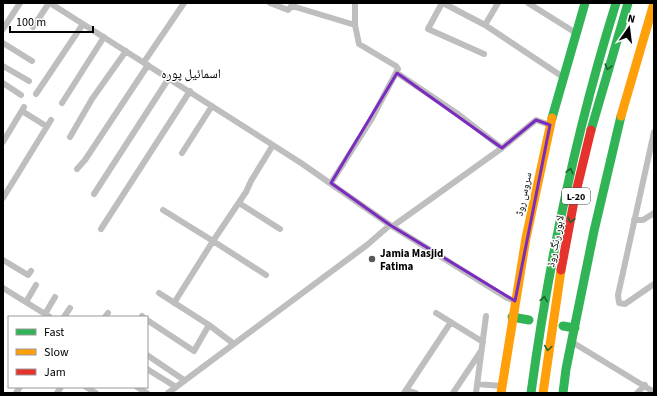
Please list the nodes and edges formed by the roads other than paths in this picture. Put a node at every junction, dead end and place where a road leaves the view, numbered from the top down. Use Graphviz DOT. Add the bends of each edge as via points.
graph roads {
  1 [pos="20,3"];
  2 [pos="50,3"];
  3 [pos="184,3"];
  4 [pos="270,3"];
  5 [pos="355,3"];
  6 [pos="442,3"];
  7 [pos="498,3"];
  8 [pos="528,3"];
  9 [pos="585,3"];
  10 [pos="616,3"];
  11 [pos="628,3"];
  12 [pos="654,3"];
  13 [pos="293,4"];
  14 [pos="83,24"];
  15 [pos="355,25"];
  16 [pos="485,25"];
  17 [pos="33,27"];
  18 [pos="3,29"];
  19 [pos="576,33"];
  20 [pos="104,37"];
  21 [pos="3,43"];
  22 [pos="126,51"];
  23 [pos="484,54"];
  24 [pos="32,61"];
  25 [pos="146,64"];
  26 [pos="3,66"];
  27 [pos="397,73"];
  28 [pos="563,77"];
  29 [pos="169,78"];
  30 [pos="29,81"];
  31 [pos="3,83"];
  32 [pos="190,91"];
  33 [pos="36,94"];
  34 [pos="21,95"];
  35 [pos="62,103"];
  36 [pos="212,106"];
  37 [pos="51,120"];
  38 [pos="550,125"];
  39 [pos="46,126"];
  40 [pos="654,133"];
  41 [pos="70,137"];
  42 [pos="3,142"];
  43 [pos="273,145"];
  44 [pos="502,148"];
  45 [pos="182,153"];
  46 [pos="77,169"];
  47 [pos="331,183"];
  48 [pos="94,194"];
  49 [pos="4,195"];
  50 [pos="239,203"];
  51 [pos="163,210"];
  52 [pos="654,213"];
  53 [pos="634,220"];
  54 [pos="392,225"];
  55 [pos="101,229"];
  56 [pos="280,229"];
  57 [pos="213,240"];
  58 [pos="3,260"];
  59 [pos="31,272"];
  60 [pos="266,275"];
  61 [pos="654,284"];
  62 [pos="36,285"];
  63 [pos="3,288"];
  64 [pos="159,293"];
  65 [pos="55,296"];
  66 [pos="515,301"];
  67 [pos="26,302"];
  68 [pos="174,303"];
  69 [pos="70,308"];
  70 [pos="436,313"];
  71 [pos="48,315"];
  72 [pos="65,316"];
  73 [pos="486,316"];
  74 [pos="512,317"];
  75 [pos="529,320"];
  76 [pos="148,321"];
  77 [pos="451,322"];
  78 [pos="208,326"];
  79 [pos="563,326"];
  80 [pos="575,328"];
  81 [pos="483,342"];
  82 [pos="572,342"];
  83 [pos="234,344"];
  84 [pos="481,350"];
  85 [pos="148,356"];
  86 [pos="148,370"];
  87 [pos="184,380"];
  88 [pos="477,384"];
  89 [pos="176,387"];
  90 [pos="650,387"];
  91 [pos="501,389"];
  92 [pos="405,392"];
  93 [pos="168,393"];
  94 [pos="416,393"];
  95 [pos="453,393"];
  96 [pos="476,393"];
  97 [pos="532,393"];
  98 [pos="543,393"];
  99 [pos="563,393"];
  100 [pos="637,393"];
  1 -- 18 [label="street"];
  2 -- 14 [label="street"];
  2 -- 17 [label="street"];
  3 -- 25 [label="street"];
  4 -- 13 [label="street" via="288,10"];
  5 -- 15 [label="street"];
  6 -- 16 [label="street"];
  6 -- 23 [label="street" via="428,29"];
  7 -- 16 [label="street"];
  8 -- 19 [label="street"];
  9 -- 19 [label="main road, سروس روڈ"];
  97 -- 10 [label="main road, لاہور رنگ روڈ / L-20, one-way" via="543,301 555,237 582,120"];
  11 -- 98 [label="main road, لاہور رنگ روڈ / L-20, one-way" via="580,177 556,301"];
  12 -- 80 [label="main road" via="615,136"];
  13 -- 15 [label="street"];
  14 -- 20 [label="street"];
  14 -- 33 [label="street"];
  15 -- 27 [label="street" via="359,44 396,66"];
  16 -- 28 [label="street"];
  19 -- 28 [label="main road, سروس روڈ"];
  20 -- 22 [label="street"];
  20 -- 35 [label="street"];
  21 -- 24 [label="street"];
  22 -- 25 [label="street"];
  22 -- 41 [label="street"];
  25 -- 29 [label="street"];
  25 -- 46 [label="street" via="86,160"];
  26 -- 30 [label="street"];
  27 -- 44 [label="street" via="458,114"];
  27 -- 47 [label="street"];
  28 -- 38 [label="main road, سروس روڈ"];
  29 -- 32 [label="street"];
  29 -- 48 [label="street"];
  31 -- 34 [label="street"];
  32 -- 36 [label="street"];
  32 -- 55 [label="street"];
  36 -- 43 [label="street"];
  36 -- 45 [label="street"];
  37 -- 39 [label="street"];
  38 -- 44 [label="street" via="536,120"];
  38 -- 66 [label="main road, سروس روڈ"];
  39 -- 42 [label="street" via="23,109"];
  39 -- 49 [label="street"];
  40 -- 53 [label="street"];
  43 -- 47 [label="street"];
  43 -- 50 [label="street"];
  44 -- 54 [label="street"];
  47 -- 54 [label="street"];
  50 -- 56 [label="street"];
  50 -- 57 [label="street"];
  51 -- 57 [label="street"];
  52 -- 53 [label="street" via="643,220"];
  53 -- 61 [label="street" via="618,295 619,303 625,304"];
  54 -- 66 [label="street"];
  54 -- 83 [label="street"];
  57 -- 60 [label="street"];
  57 -- 68 [label="street"];
  58 -- 59 [label="street" via="28,275"];
  62 -- 67 [label="street"];
  63 -- 67 [label="street"];
  64 -- 68 [label="street"];
  65 -- 71 [label="street"];
  66 -- 74 [label="main road, سروس روڈ"];
  67 -- 71 [label="street"];
  68 -- 78 [label="street"];
  69 -- 72 [label="street"];
  70 -- 77 [label="street"];
  73 -- 81 [label="street"];
  74 -- 75 [label="main road"];
  74 -- 91 [label="main road, سروس روڈ"];
  76 -- 78 [label="street" via="194,351"];
  77 -- 81 [label="street"];
  77 -- 92 [label="street"];
  78 -- 83 [label="street"];
  79 -- 80 [label="main road"];
  80 -- 82 [label="main road"];
  81 -- 84 [label="street"];
  82 -- 90 [label="street"];
  82 -- 99 [label="main road"];
  83 -- 87 [label="street"];
  84 -- 88 [label="street"];
  84 -- 95 [label="street"];
  85 -- 87 [label="street"];
  86 -- 89 [label="street"];
  87 -- 89 [label="street"];
  88 -- 91 [label="street"];
  88 -- 96 [label="street"];
  89 -- 93 [label="street"];
  90 -- 100 [label="street"];
  92 -- 94 [label="street"];
}
